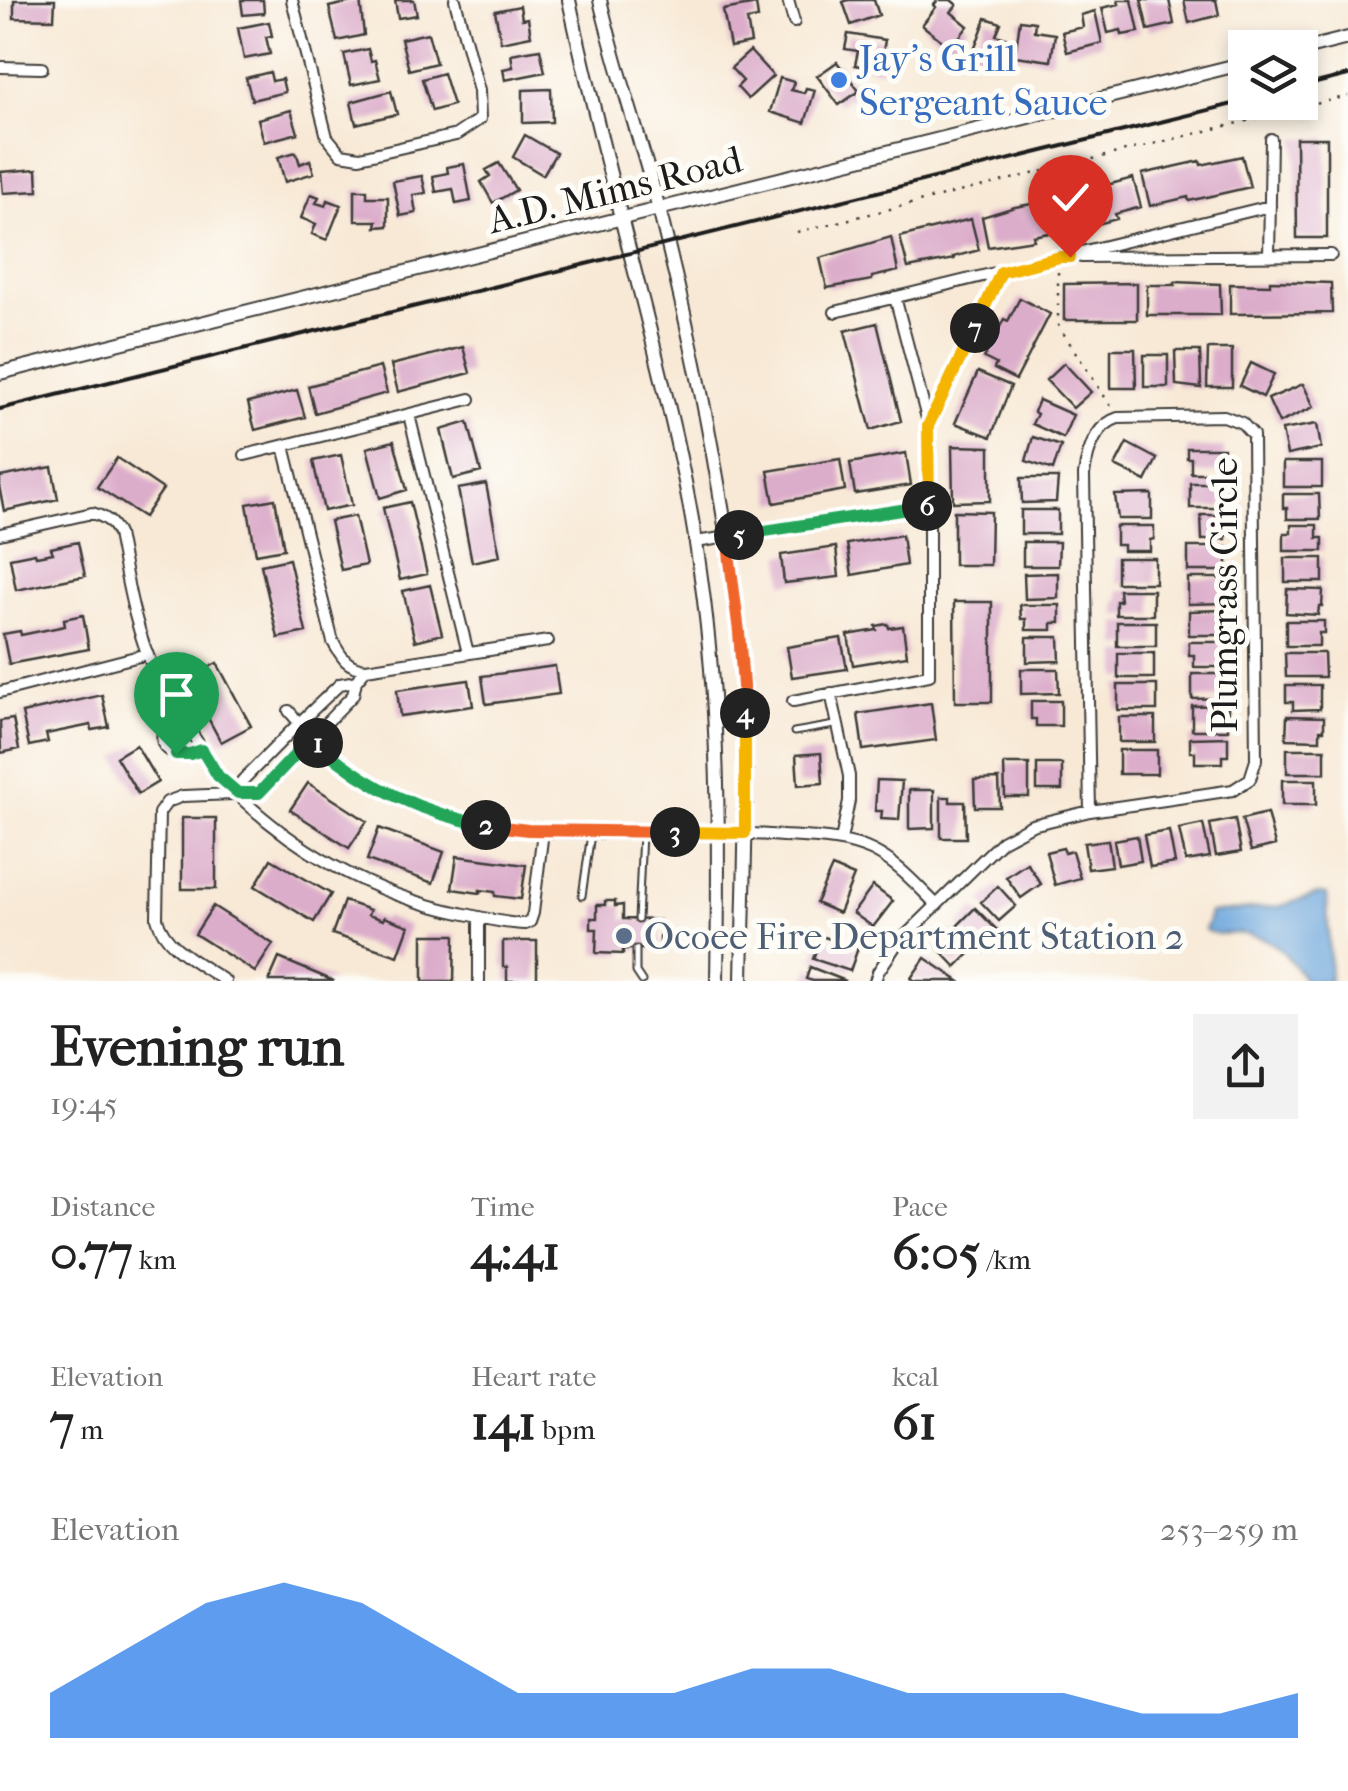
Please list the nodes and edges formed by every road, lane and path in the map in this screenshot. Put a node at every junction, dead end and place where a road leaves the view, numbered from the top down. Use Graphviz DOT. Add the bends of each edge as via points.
graph roads {
  1 [pos="292,0"];
  2 [pos="455,0"];
  3 [pos="570,0"];
  4 [pos="600,0"];
  5 [pos="788,0"];
  6 [pos="794,22"];
  7 [pos="1348,38"];
  8 [pos="1318,46"];
  9 [pos="0,67"];
  10 [pos="42,68"];
  11 [pos="1228,68"];
  12 [pos="1348,96"];
  13 [pos="1271,139"];
  14 [pos="1270,206"];
  15 [pos="659,210"];
  16 [pos="622,220"];
  17 [pos="797,232"];
  18 [pos="1331,255"];
  19 [pos="1269,256"];
  20 [pos="1060,257"];
  21 [pos="1001,272"];
  22 [pos="1058,272"];
  23 [pos="895,298"];
  24 [pos="835,312"];
  25 [pos="0,373"];
  26 [pos="470,400"];
  27 [pos="409,415"];
  28 [pos="1118,418"];
  29 [pos="928,426"];
  30 [pos="284,446"];
  31 [pos="245,454"];
  32 [pos="929,505"];
  33 [pos="0,534"];
  34 [pos="727,537"];
  35 [pos="696,542"];
  36 [pos="548,640"];
  37 [pos="468,653"];
  38 [pos="148,654"];
  39 [pos="366,669"];
  40 [pos="356,681"];
  41 [pos="0,692"];
  42 [pos="832,694"];
  43 [pos="328,696"];
  44 [pos="793,701"];
  45 [pos="341,708"];
  46 [pos="176,710"];
  47 [pos="288,711"];
  48 [pos="298,724"];
  49 [pos="838,725"];
  50 [pos="794,732"];
  51 [pos="312,737"];
  52 [pos="202,750"];
  53 [pos="238,793"];
  54 [pos="1090,812"];
  55 [pos="543,831"];
  56 [pos="591,831"];
  57 [pos="642,832"];
  58 [pos="719,832"];
  59 [pos="745,833"];
  60 [pos="842,840"];
  61 [pos="582,896"];
  62 [pos="936,905"];
  63 [pos="479,917"];
  64 [pos="638,920"];
  65 [pos="636,948"];
  66 [pos="225,981"];
  67 [pos="479,981"];
  68 [pos="642,981"];
  69 [pos="717,981"];
  70 [pos="742,981"];
  71 [pos="875,981"];
  1 -- 2 [label="street" via="326,138 341,154 360,158 456,135 480,119"];
  3 -- 16 [label="street"];
  4 -- 15 [label="street"];
  5 -- 6 [label="street"];
  7 -- 8 [label="street"];
  9 -- 10 [label="street"];
  11 -- 15 [label="street, A.D. Mims Road"];
  12 -- 17 [label="path"];
  13 -- 14 [label="street"];
  14 -- 19 [label="street"];
  14 -- 20 [label="street"];
  15 -- 16 [label="street, A.D. Mims Road"];
  15 -- 34 [label="street"];
  16 -- 25 [label="street, A.D. Mims Road"];
  16 -- 35 [label="street"];
  18 -- 19 [label="street"];
  19 -- 20 [label="street"];
  20 -- 21 [label="street"];
  21 -- 23 [label="street"];
  21 -- 29 [label="street"];
  22 -- 28 [label="path" via="1058,325"];
  23 -- 24 [label="street"];
  23 -- 29 [label="street"];
  26 -- 27 [label="street"];
  27 -- 30 [label="street"];
  27 -- 37 [label="street"];
  28 -- 54 [label="street" via="1109,420 1087,452 1084,475"];
  28 -- 54 [label="street, Plumgrass Circle" via="1224,416 1253,435 1256,760 1250,779 1233,790"];
  29 -- 32 [label="street"];
  30 -- 31 [label="street"];
  30 -- 39 [label="street" via="333,642 350,666"];
  32 -- 34 [label="street"];
  32 -- 42 [label="street" via="930,675"];
  33 -- 38 [label="street" via="92,513 114,524"];
  34 -- 35 [label="street"];
  34 -- 59 [label="street" via="744,699"];
  35 -- 58 [label="street" via="712,672"];
  36 -- 37 [label="street"];
  37 -- 39 [label="street"];
  38 -- 41 [label="street"];
  38 -- 46 [label="street"];
  39 -- 40 [label="street"];
  40 -- 43 [label="street"];
  40 -- 45 [label="street"];
  42 -- 44 [label="street"];
  42 -- 49 [label="street"];
  43 -- 45 [label="street"];
  43 -- 48 [label="street"];
  45 -- 51 [label="street"];
  46 -- 52 [label="street"];
  46 -- 52 [label="street" via="162,728 165,746 176,754"];
  47 -- 48 [label="street"];
  48 -- 51 [label="street"];
  48 -- 53 [label="street" via="242,780"];
  49 -- 50 [label="lane"];
  49 -- 60 [label="street" via="849,776"];
  51 -- 53 [label="street" via="259,793"];
  51 -- 55 [label="street" via="350,770 422,807 476,823"];
  52 -- 53 [label="street"];
  53 -- 63 [label="street" via="346,873 414,902"];
  53 -- 66 [label="street" via="173,798 158,819 160,928 168,941"];
  54 -- 62 [label="street, Plumgrass Circle" via="1032,825 1002,842"];
  55 -- 56 [label="street"];
  55 -- 63 [label="street" via="532,918 522,924"];
  56 -- 57 [label="street"];
  56 -- 61 [label="lane"];
  57 -- 58 [label="street"];
  57 -- 64 [label="lane"];
  58 -- 59 [label="street"];
  58 -- 69 [label="street"];
  59 -- 60 [label="street"];
  59 -- 70 [label="street"];
  60 -- 62 [label="street" via="898,867"];
  62 -- 71 [label="street, Plumgrass Circle" via="896,945"];
  63 -- 67 [label="street"];
  65 -- 68 [label="lane"];
}
